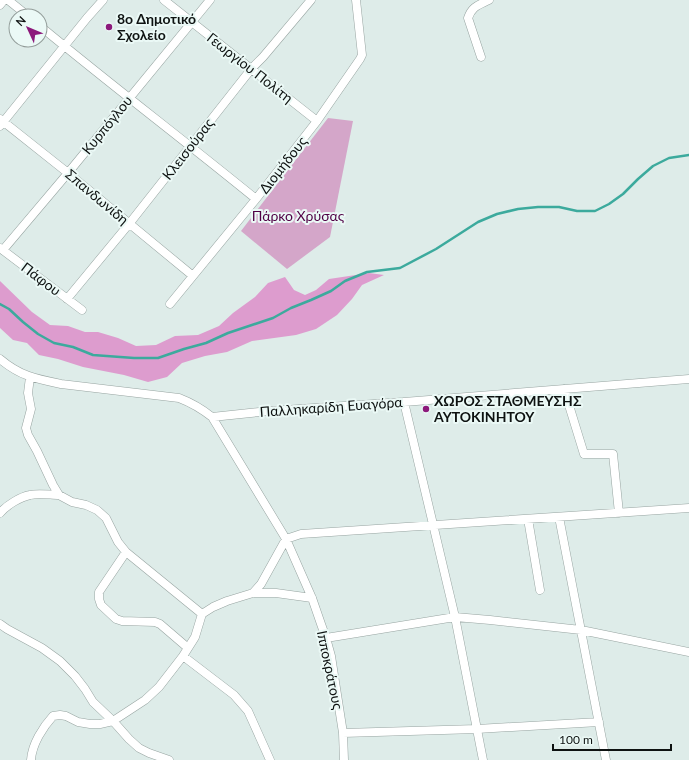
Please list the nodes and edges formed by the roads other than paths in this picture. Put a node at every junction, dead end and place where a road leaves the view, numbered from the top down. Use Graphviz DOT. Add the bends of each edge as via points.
graph roads {
  1 [pos="4,0"];
  2 [pos="8,0"];
  3 [pos="103,0"];
  4 [pos="164,0"];
  5 [pos="210,0"];
  6 [pos="311,0"];
  7 [pos="356,0"];
  8 [pos="489,0"];
  9 [pos="0,5"];
  10 [pos="18,8"];
  11 [pos="191,21"];
  12 [pos="48,33"];
  13 [pos="64,46"];
  14 [pos="481,57"];
  15 [pos="252,68"];
  16 [pos="129,98"];
  17 [pos="317,121"];
  18 [pos="1,122"];
  19 [pos="191,146"];
  20 [pos="68,173"];
  21 [pos="256,199"];
  22 [pos="129,224"];
  23 [pos="2,249"];
  24 [pos="193,276"];
  25 [pos="67,299"];
  26 [pos="170,304"];
  27 [pos="82,310"];
  28 [pos="0,359"];
  29 [pos="30,377"];
  30 [pos="689,379"];
  31 [pos="564,389"];
  32 [pos="404,402"];
  33 [pos="212,417"];
  34 [pos="60,495"];
  35 [pos="689,508"];
  36 [pos="0,513"];
  37 [pos="619,513"];
  38 [pos="559,517"];
  39 [pos="528,519"];
  40 [pos="433,525"];
  41 [pos="286,539"];
  42 [pos="126,552"];
  43 [pos="540,590"];
  44 [pos="253,593"];
  45 [pos="312,598"];
  46 [pos="202,614"];
  47 [pos="455,617"];
  48 [pos="0,624"];
  49 [pos="581,630"];
  50 [pos="326,638"];
  51 [pos="188,648"];
  52 [pos="689,652"];
  53 [pos="183,656"];
  54 [pos="113,721"];
  55 [pos="599,722"];
  56 [pos="477,729"];
  57 [pos="343,733"];
  58 [pos="31,760"];
  59 [pos="169,760"];
  60 [pos="270,760"];
  61 [pos="344,760"];
  62 [pos="483,760"];
  63 [pos="606,760"];
  1 -- 9 [label="street"];
  2 -- 10 [label="street"];
  3 -- 13 [label="street"];
  4 -- 11 [label="street, Γεωργίου Πολίτη"];
  5 -- 11 [label="street, Κυρπόγλου"];
  6 -- 15 [label="street, Κλεισούρας"];
  7 -- 17 [label="street, Διομήδους" via="362,54"];
  8 -- 14 [label="street" via="474,7 468,18"];
  11 -- 15 [label="street, Γεωργίου Πολίτη"];
  11 -- 16 [label="street, Κυρπόγλου"];
  12 -- 13 [label="street"];
  13 -- 16 [label="street"];
  13 -- 18 [label="street"];
  15 -- 17 [label="street, Γεωργίου Πολίτη"];
  15 -- 19 [label="street, Κλεισούρας"];
  16 -- 19 [label="street"];
  16 -- 20 [label="street, Κυρπόγλου"];
  17 -- 21 [label="street, Διομήδους"];
  18 -- 20 [label="street, Σπανδωνίδη"];
  19 -- 21 [label="street"];
  19 -- 22 [label="street, Κλεισούρας"];
  20 -- 22 [label="street, Σπανδωνίδη"];
  20 -- 23 [label="street, Κυρπόγλου"];
  21 -- 24 [label="street, Διομήδους"];
  22 -- 24 [label="street, Σπανδωνίδη"];
  22 -- 25 [label="street, Κλεισούρας"];
  23 -- 25 [label="street, Πάφου"];
  24 -- 26 [label="street, Διομήδους"];
  25 -- 27 [label="street, Πάφου"];
  28 -- 29 [label="street" via="16,371"];
  29 -- 33 [label="street" via="61,384 179,398 190,402"];
  29 -- 34 [label="street" via="28,392 31,409 26,428"];
  30 -- 31 [label="street, Παλληκαρίδη Ευαγόρα"];
  31 -- 32 [label="street, Παλληκαρίδη Ευαγόρα"];
  31 -- 37 [label="street" via="584,454 613,454"];
  32 -- 33 [label="street, Παλληκαρίδη Ευαγόρα"];
  32 -- 40 [label="street"];
  33 -- 41 [label="street, Ιπποκράτους"];
  34 -- 36 [label="street" via="31,494 4,508"];
  34 -- 42 [label="street" via="97,510 106,518"];
  35 -- 37 [label="street"];
  37 -- 38 [label="street"];
  38 -- 39 [label="street"];
  38 -- 49 [label="street"];
  39 -- 40 [label="street"];
  39 -- 43 [label="street"];
  40 -- 41 [label="street" via="301,534"];
  40 -- 47 [label="street"];
  41 -- 44 [label="street" via="261,584"];
  41 -- 45 [label="street, Ιπποκράτους"];
  42 -- 46 [label="street"];
  42 -- 51 [label="street" via="99,592 102,605 116,619 122,621 160,624"];
  44 -- 45 [label="street"];
  44 -- 46 [label="street" via="227,601"];
  45 -- 50 [label="street, Ιπποκράτους"];
  46 -- 51 [label="street" via="195,637"];
  47 -- 49 [label="street"];
  47 -- 50 [label="street"];
  47 -- 56 [label="street"];
  48 -- 54 [label="street" via="42,648 60,662 75,676 93,702"];
  49 -- 52 [label="street"];
  49 -- 55 [label="street"];
  50 -- 57 [label="street, Ιπποκράτους"];
  51 -- 53 [label="street"];
  53 -- 54 [label="street" via="154,691"];
  53 -- 60 [label="street" via="234,695 248,711"];
  54 -- 58 [label="street" via="90,724 66,716 53,716 37,740"];
  54 -- 59 [label="street" via="139,748"];
  55 -- 56 [label="street"];
  55 -- 63 [label="street"];
  56 -- 57 [label="street"];
  56 -- 62 [label="street"];
  57 -- 61 [label="street, Ιπποκράτους"];
}
